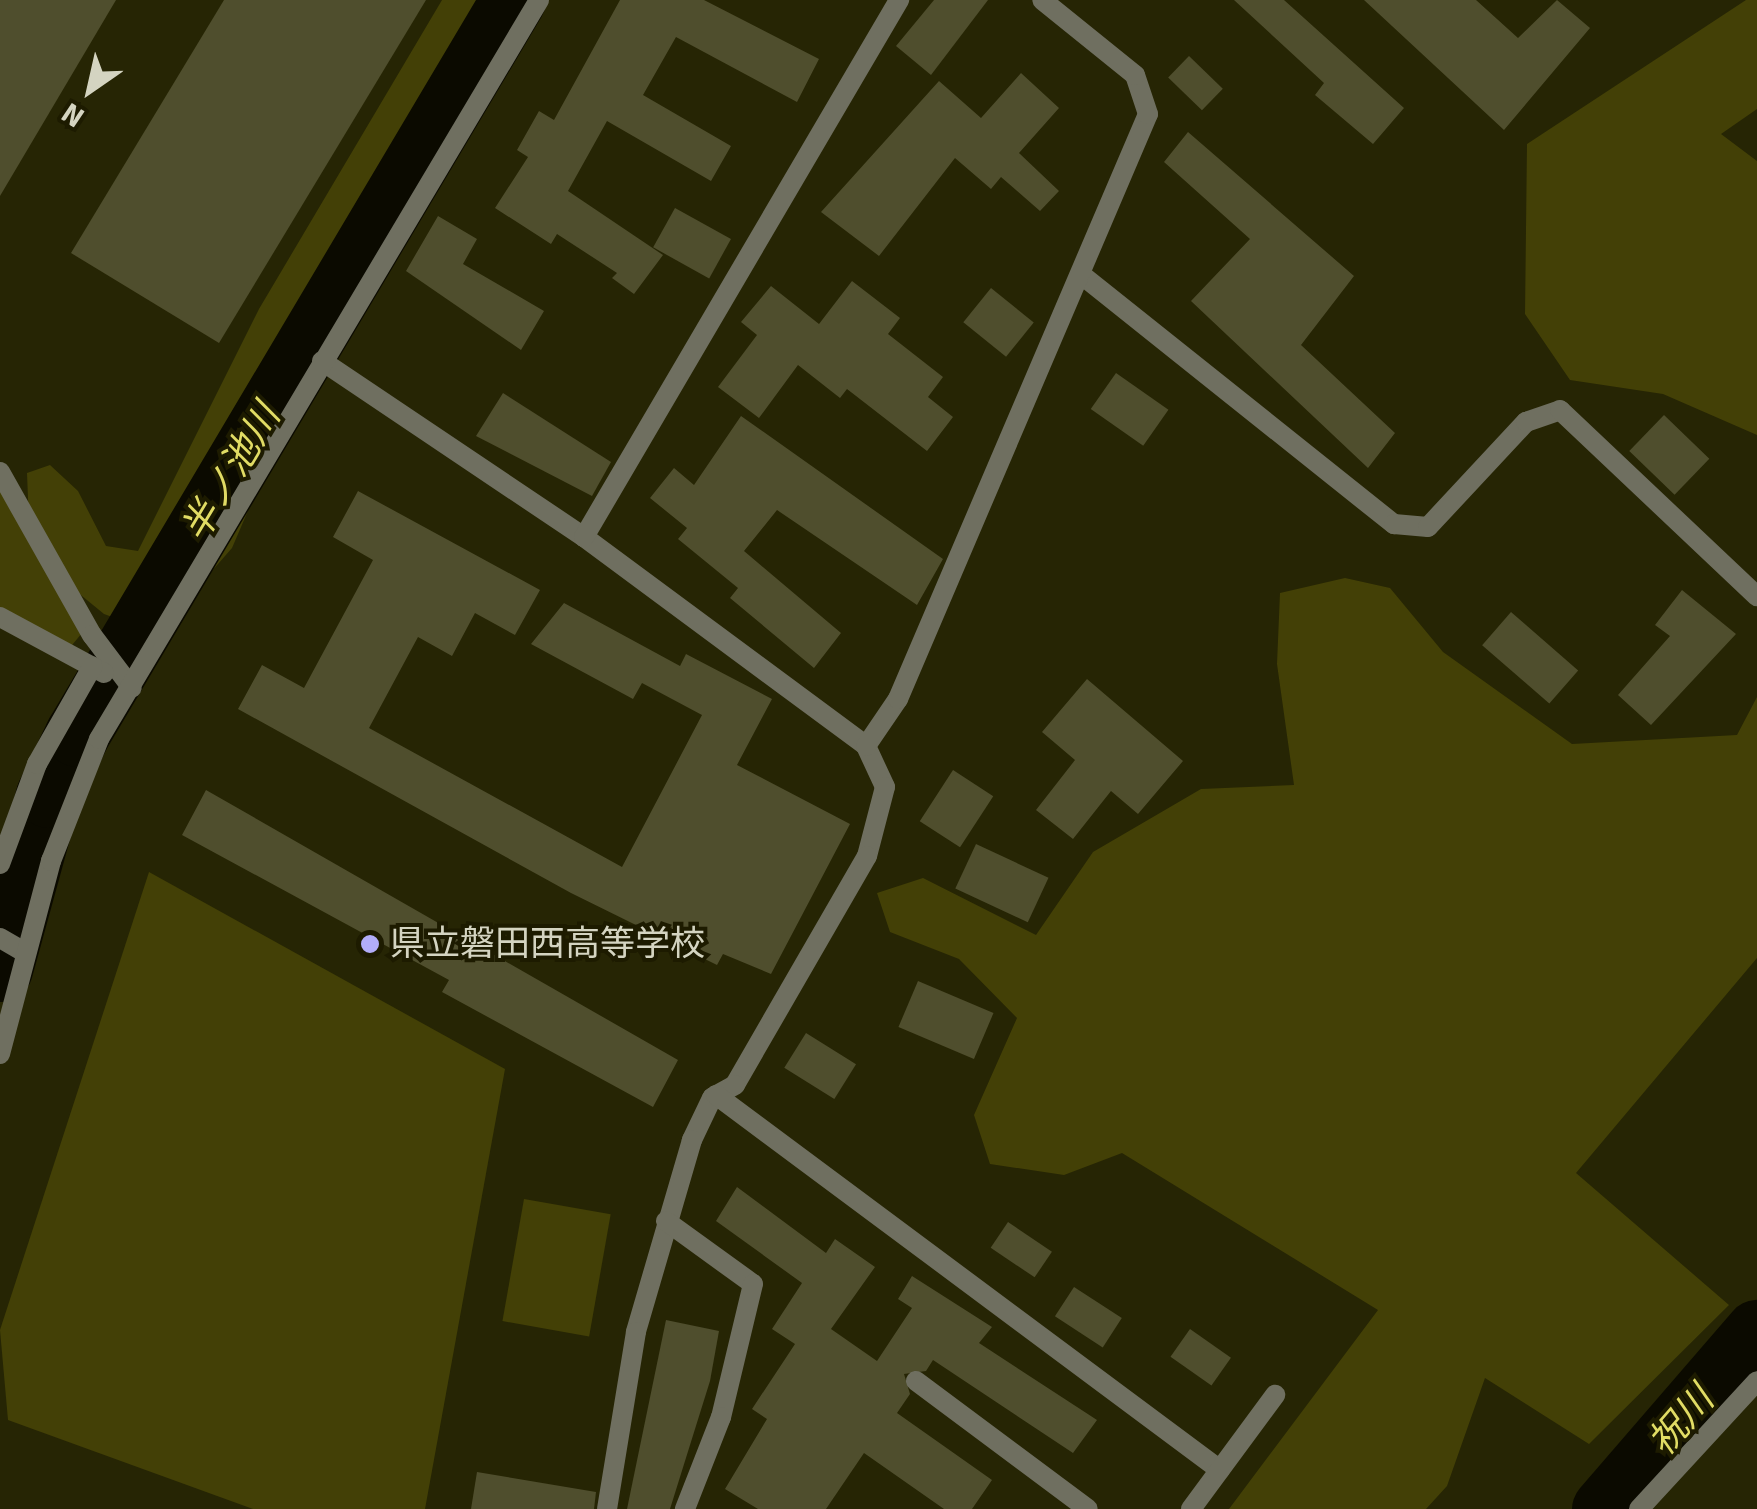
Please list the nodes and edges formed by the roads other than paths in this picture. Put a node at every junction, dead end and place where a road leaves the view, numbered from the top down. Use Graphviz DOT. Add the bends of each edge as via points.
graph roads {
  1 [pos="539,0"];
  2 [pos="899,0"];
  3 [pos="1042,0"];
  4 [pos="1083,276"];
  5 [pos="322,361"];
  6 [pos="0,472"];
  7 [pos="584,537"];
  8 [pos="1757,596"];
  9 [pos="0,618"];
  10 [pos="92,666"];
  11 [pos="132,688"];
  12 [pos="866,746"];
  13 [pos="0,864"];
  14 [pos="0,938"];
  15 [pos="26,953"];
  16 [pos="0,1054"];
  17 [pos="716,1095"];
  18 [pos="666,1221"];
  19 [pos="916,1380"];
  20 [pos="1757,1381"];
  21 [pos="1276,1395"];
  22 [pos="1220,1470"];
  23 [pos="607,1509"];
  24 [pos="685,1509"];
  25 [pos="1088,1509"];
  26 [pos="1190,1509"];
  27 [pos="1638,1509"];
  1 -- 5 [label="street"];
  2 -- 7 [label="street"];
  3 -- 4 [label="street" via="1135,76 1148,114"];
  4 -- 8 [label="street" via="1394,524 1428,527 1526,422 1560,410"];
  4 -- 12 [label="street" via="898,699"];
  5 -- 7 [label="street"];
  5 -- 11 [label="street"];
  6 -- 11 [label="street" via="92,635"];
  7 -- 12 [label="street"];
  9 -- 10 [label="street"];
  10 -- 11 [label="street"];
  10 -- 13 [label="street" via="37,764"];
  11 -- 15 [label="street" via="74,794"];
  12 -- 17 [label="street" via="885,787 868,856 735,1085"];
  14 -- 15 [label="street"];
  15 -- 16 [label="street"];
  17 -- 18 [label="street"];
  17 -- 22 [label="street"];
  18 -- 23 [label="street" via="636,1332"];
  18 -- 24 [label="street" via="753,1284 722,1417"];
  19 -- 25 [label="street"];
  20 -- 27 [label="street"];
  21 -- 22 [label="street"];
  22 -- 26 [label="street"];
}
